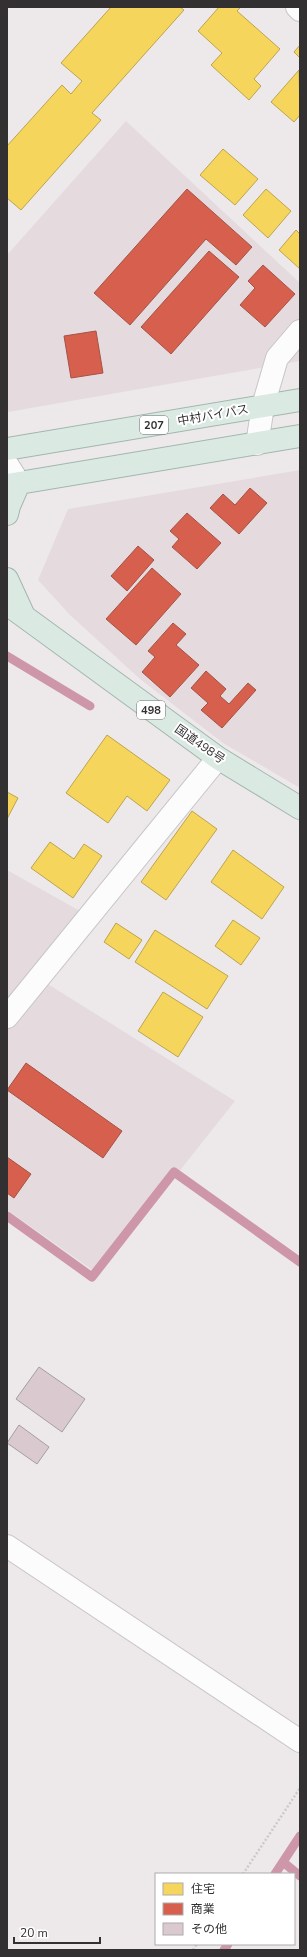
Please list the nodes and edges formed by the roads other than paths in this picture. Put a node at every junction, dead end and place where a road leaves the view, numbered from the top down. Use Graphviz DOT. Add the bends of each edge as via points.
graph roads {
  1 [pos="297,7"];
  2 [pos="300,10"];
  3 [pos="300,331"];
  4 [pos="300,400"];
  5 [pos="263,406"];
  6 [pos="300,436"];
  7 [pos="257,444"];
  8 [pos="7,449"];
  9 [pos="7,464"];
  10 [pos="13,484"];
  11 [pos="7,514"];
  12 [pos="7,579"];
  13 [pos="7,604"];
  14 [pos="25,618"];
  15 [pos="218,758"];
  16 [pos="300,808"];
  17 [pos="7,1017"];
  18 [pos="7,1546"];
  19 [pos="300,1741"];
  1 -- 2 [label="street"];
  3 -- 5 [label="street" via="277,358"];
  4 -- 5 [label="highway, 中村バイパス / 207"];
  5 -- 7 [label="street"];
  5 -- 8 [label="highway, 中村バイパス / 207"];
  6 -- 7 [label="highway"];
  7 -- 10 [label="highway"];
  9 -- 10 [label="street"];
  10 -- 11 [label="highway"];
  12 -- 14 [label="highway"];
  13 -- 14 [label="highway, 国道498号 / 498"];
  14 -- 15 [label="highway, 国道498号 / 498"];
  15 -- 16 [label="highway, 国道498号 / 498"];
  15 -- 17 [label="street"];
  18 -- 19 [label="street"];
}
